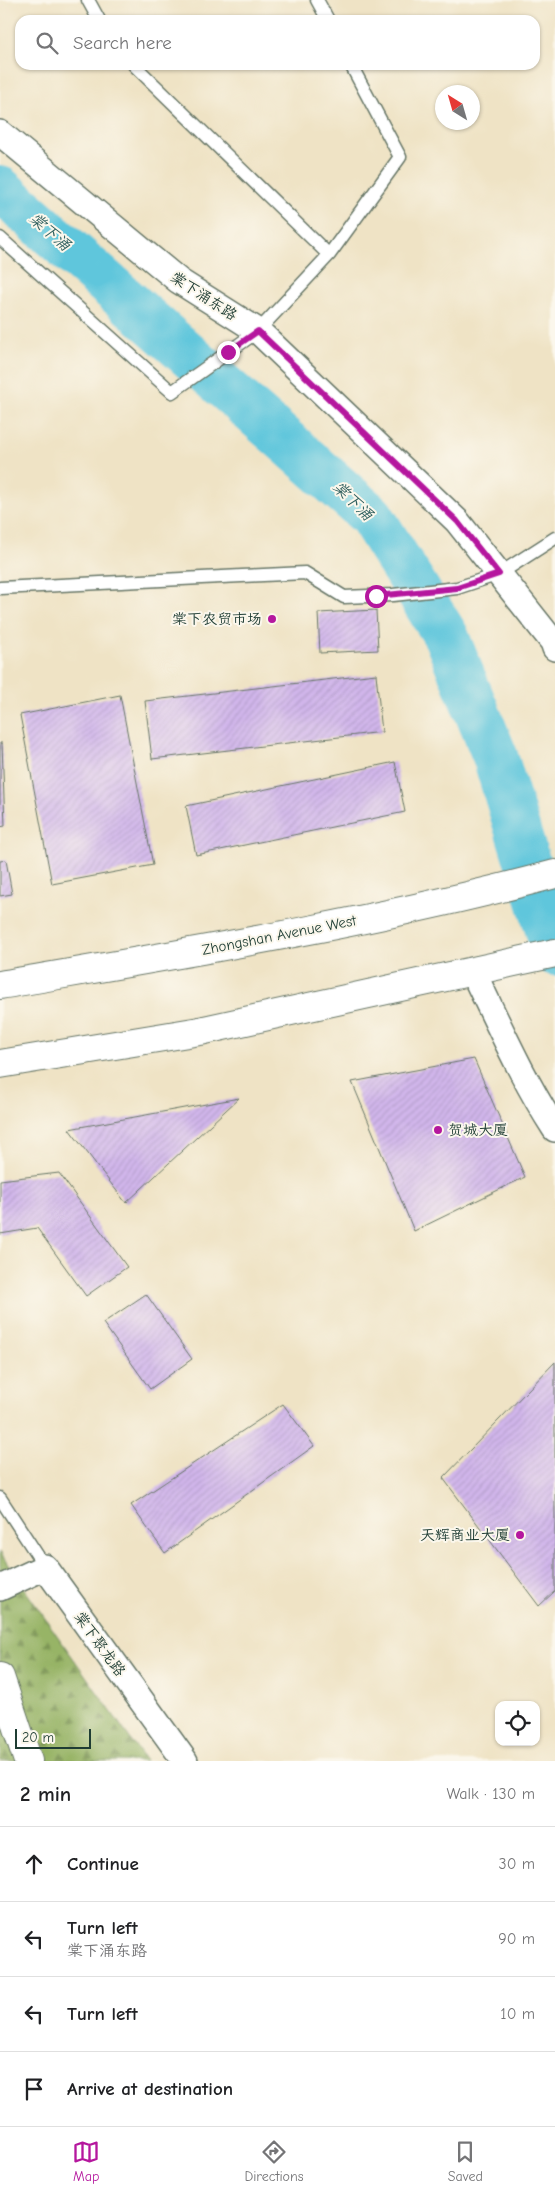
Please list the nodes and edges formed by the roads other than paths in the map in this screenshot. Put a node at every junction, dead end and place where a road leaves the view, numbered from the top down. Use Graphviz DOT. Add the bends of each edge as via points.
graph roads {
  1 [pos="88,0"];
  2 [pos="317,0"];
  3 [pos="97,15"];
  4 [pos="325,15"];
  5 [pos="139,70"];
  6 [pos="354,70"];
  7 [pos="0,133"];
  8 [pos="0,238"];
  9 [pos="329,255"];
  10 [pos="258,331"];
  11 [pos="555,538"];
  12 [pos="499,574"];
  13 [pos="0,588"];
  14 [pos="555,648"];
  15 [pos="555,874"];
  16 [pos="555,953"];
  17 [pos="473,972"];
  18 [pos="0,977"];
  19 [pos="37,978"];
  20 [pos="0,985"];
  21 [pos="36,1058"];
  22 [pos="0,1064"];
  23 [pos="0,1074"];
  24 [pos="555,1129"];
  25 [pos="0,1498"];
  26 [pos="45,1567"];
  27 [pos="0,1588"];
  28 [pos="0,1677"];
  29 [pos="28,1761"];
  30 [pos="185,1761"];
  1 -- 3 [label="lane"];
  2 -- 4 [label="lane"];
  5 -- 9 [label="lane"];
  6 -- 9 [label="lane" via="400,157"];
  7 -- 10 [label="street, 棠下涌东路" via="179,281"];
  8 -- 10 [label="lane" via="172,392"];
  9 -- 10 [label="lane"];
  10 -- 12 [label="street, 棠下涌东路" via="457,521"];
  11 -- 12 [label="lane"];
  12 -- 13 [label="lane" via="457,588 344,597 304,573"];
  12 -- 14 [label="street, 棠下涌东路"];
  15 -- 19 [label="highway, Zhongshan Avenue West" via="481,894 298,933"];
  16 -- 17 [label="highway"];
  17 -- 21 [label="highway" via="200,1031"];
  17 -- 24 [label="street" via="539,1105"];
  18 -- 19 [label="highway"];
  19 -- 20 [label="highway, Zhongshan Avenue West"];
  21 -- 22 [label="highway"];
  21 -- 23 [label="highway"];
  25 -- 26 [label="lane"];
  26 -- 27 [label="street"];
  26 -- 30 [label="street, 棠下聚龙路"];
  28 -- 29 [label="highway"];
}
